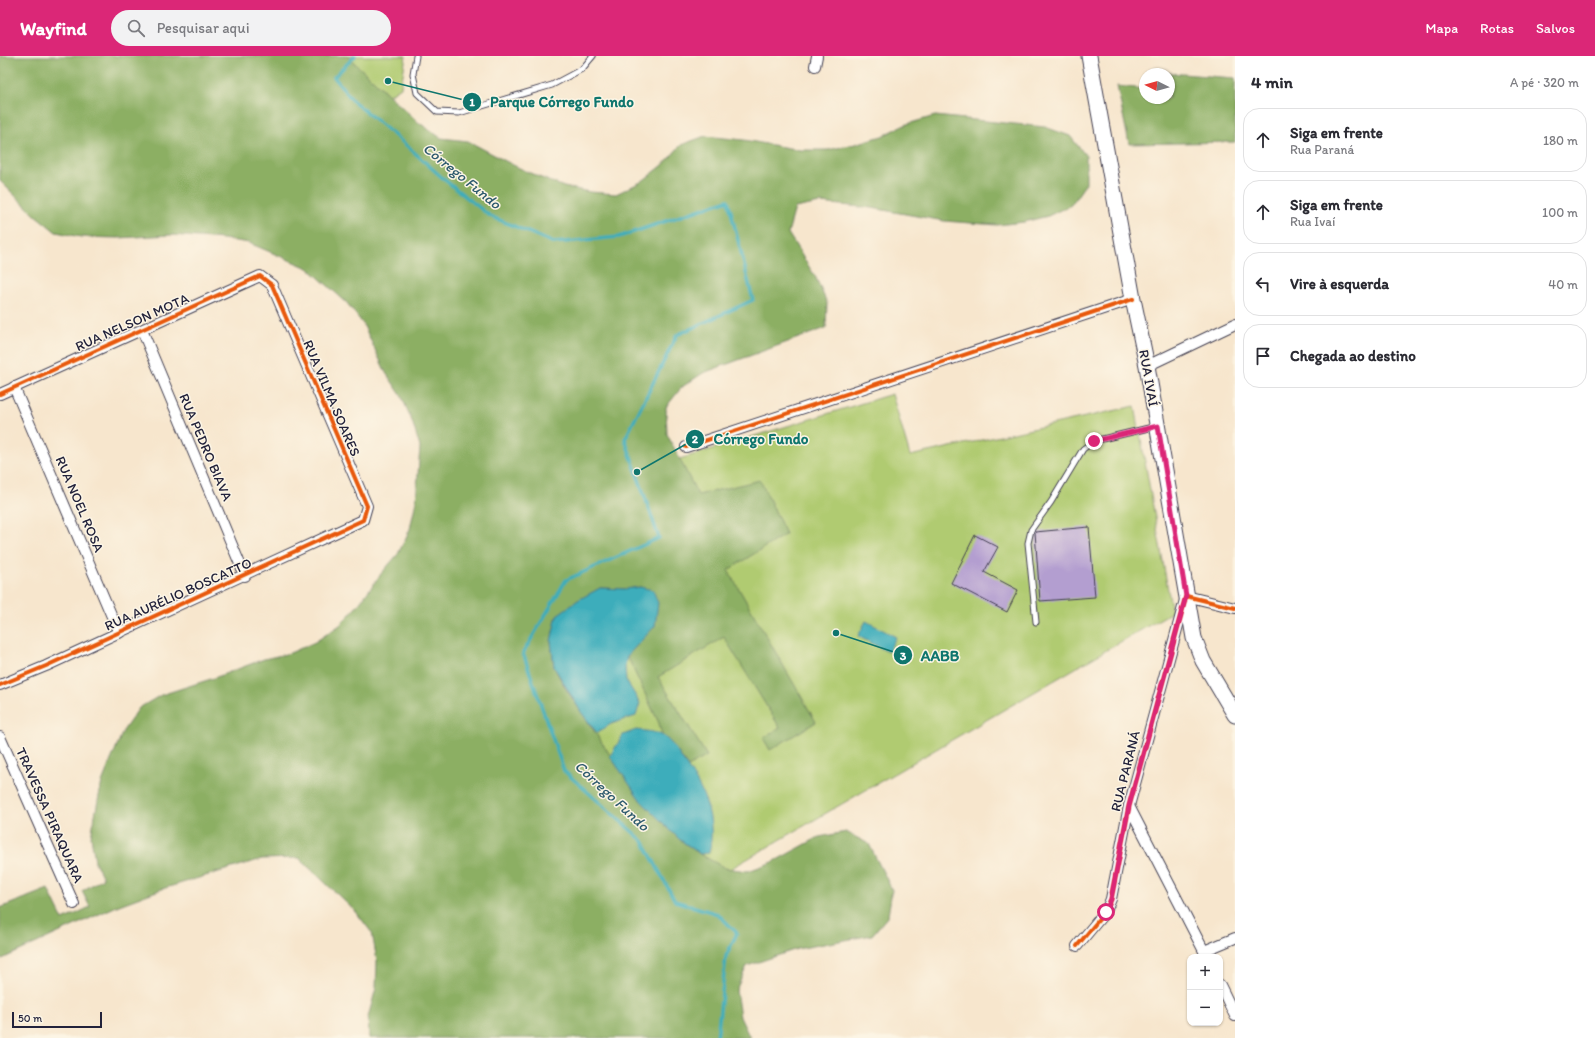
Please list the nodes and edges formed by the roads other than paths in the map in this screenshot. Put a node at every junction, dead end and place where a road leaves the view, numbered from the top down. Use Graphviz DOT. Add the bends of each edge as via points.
graph roads {
  1 [pos="416,56"];
  2 [pos="593,56"];
  3 [pos="817,56"];
  4 [pos="1089,56"];
  5 [pos="815,66"];
  6 [pos="272,285"];
  7 [pos="1133,300"];
  8 [pos="1235,324"];
  9 [pos="142,330"];
  10 [pos="1147,366"];
  11 [pos="14,387"];
  12 [pos="0,394"];
  13 [pos="1158,426"];
  14 [pos="686,447"];
  15 [pos="363,520"];
  16 [pos="245,576"];
  17 [pos="1186,596"];
  18 [pos="1235,608"];
  19 [pos="1036,622"];
  20 [pos="119,633"];
  21 [pos="0,685"];
  22 [pos="1235,715"];
  23 [pos="0,736"];
  24 [pos="1129,806"];
  25 [pos="74,904"];
  26 [pos="1235,938"];
  27 [pos="1077,946"];
  28 [pos="1205,954"];
  29 [pos="1223,990"];
  30 [pos="1235,1016"];
  1 -- 2 [label="lane" via="413,74 417,93 437,112 459,113 552,85 582,69"];
  3 -- 5 [label="street"];
  4 -- 7 [label="main road, RUA IVAÍ"];
  6 -- 9 [label="street, RUA NELSON MOTA" via="260,276"];
  6 -- 15 [label="street, RUA VILMA SOARES" via="367,506"];
  7 -- 10 [label="main road, RUA IVAÍ"];
  7 -- 14 [label="street"];
  8 -- 10 [label="street"];
  9 -- 11 [label="street, RUA NELSON MOTA"];
  9 -- 16 [label="street, RUA PEDRO BIAVA"];
  10 -- 13 [label="main road, RUA IVAÍ"];
  11 -- 12 [label="street, RUA NELSON MOTA"];
  11 -- 20 [label="street, RUA NOEL ROSA"];
  13 -- 17 [label="main road, RUA IVAÍ"];
  13 -- 19 [label="lane" via="1094,441 1083,449 1031,530 1028,543"];
  15 -- 16 [label="street, RUA AURÉLIO BOSCATTO"];
  16 -- 20 [label="street, RUA AURÉLIO BOSCATTO"];
  17 -- 18 [label="street"];
  17 -- 22 [label="main road, RUA IVAÍ" via="1194,638 1203,661"];
  17 -- 24 [label="street, RUA PARANÁ"];
  20 -- 21 [label="street, RUA AURÉLIO BOSCATTO"];
  23 -- 25 [label="street, TRAVESSA PIRAQUARA"];
  24 -- 27 [label="street, RUA PARANÁ" via="1111,899 1106,912"];
  24 -- 28 [label="street"];
  26 -- 28 [label="street"];
  29 -- 30 [label="street"];
}
